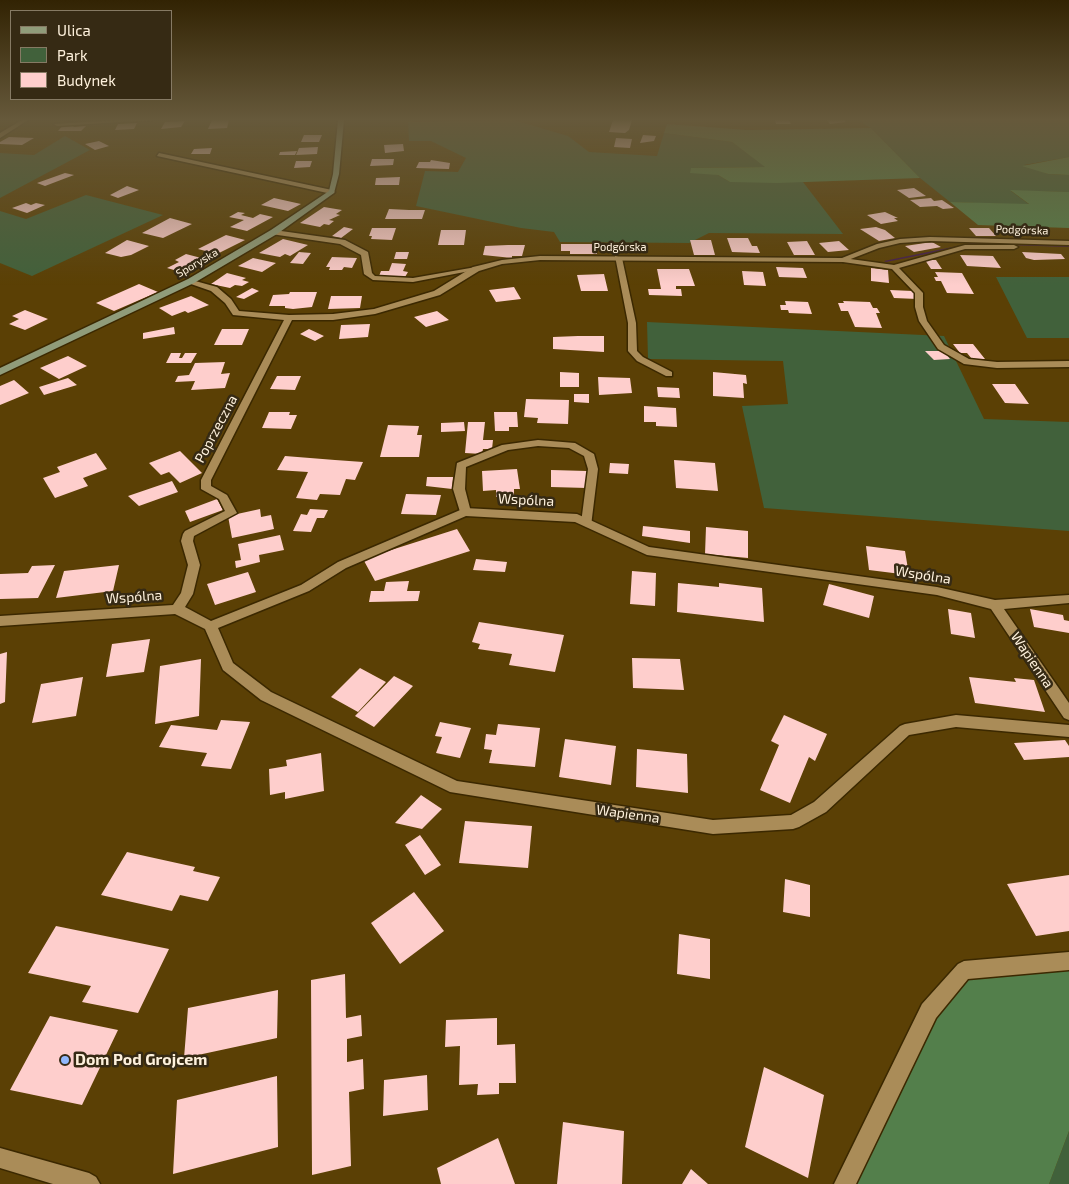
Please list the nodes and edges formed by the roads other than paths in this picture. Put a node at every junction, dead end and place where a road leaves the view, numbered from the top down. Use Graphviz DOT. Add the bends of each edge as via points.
graph roads {
  1 [pos="254,175"];
  2 [pos="336,175"];
  3 [pos="332,192"];
  4 [pos="274,232"];
  5 [pos="1069,243"];
  6 [pos="1014,247"];
  7 [pos="618,258"];
  8 [pos="843,260"];
  9 [pos="894,267"];
  10 [pos="476,269"];
  11 [pos="191,281"];
  12 [pos="290,318"];
  13 [pos="1069,364"];
  14 [pos="0,372"];
  15 [pos="669,374"];
  16 [pos="465,512"];
  17 [pos="587,523"];
  18 [pos="1069,599"];
  19 [pos="994,605"];
  20 [pos="177,609"];
  21 [pos="0,621"];
  22 [pos="210,626"];
  23 [pos="1069,714"];
  24 [pos="1069,731"];
  25 [pos="1069,961"];
  26 [pos="0,1158"];
  27 [pos="89,1184"];
  28 [pos="846,1184"];
  1 -- 3 [label="street"];
  2 -- 3 [label="street"];
  3 -- 4 [label="street, Sporyska"];
  4 -- 10 [label="street" via="342,242 365,254 368,274 373,278 413,280"];
  4 -- 11 [label="street, Sporyska"];
  5 -- 8 [label="street, Podgórska" via="900,241"];
  6 -- 9 [label="street" via="965,247"];
  7 -- 8 [label="street, Podgórska"];
  7 -- 10 [label="street, Podgórska" via="540,258"];
  7 -- 15 [label="street" via="632,323 633,351 640,359"];
  8 -- 9 [label="street"];
  9 -- 13 [label="street" via="919,293 923,321 941,347 967,362"];
  10 -- 12 [label="street, Podgórska" via="437,293 374,311 333,317"];
  11 -- 12 [label="street, Podgórska" via="214,289 236,313"];
  11 -- 14 [label="street, Sporyska"];
  12 -- 20 [label="street, Poprzeczna" via="206,480 205,487 222,497 230,513 189,534 187,540 194,565 187,594"];
  16 -- 17 [label="street, Wspólna" via="577,518"];
  16 -- 17 [label="street" via="459,489 461,465 506,447 538,443 571,445 589,454 593,469"];
  16 -- 22 [label="street, Wspólna" via="342,564 305,588"];
  17 -- 19 [label="street, Wspólna" via="647,550 937,591"];
  18 -- 19 [label="street, Wspólna"];
  19 -- 23 [label="street, Wapienna"];
  20 -- 21 [label="street, Wspólna"];
  20 -- 22 [label="street, Wspólna"];
  22 -- 24 [label="street, Wapienna" via="228,666 266,696 455,787 713,827 793,822 820,807 905,730 956,721"];
  25 -- 28 [label="street" via="964,970 929,1011"];
  26 -- 27 [label="street"];
}
